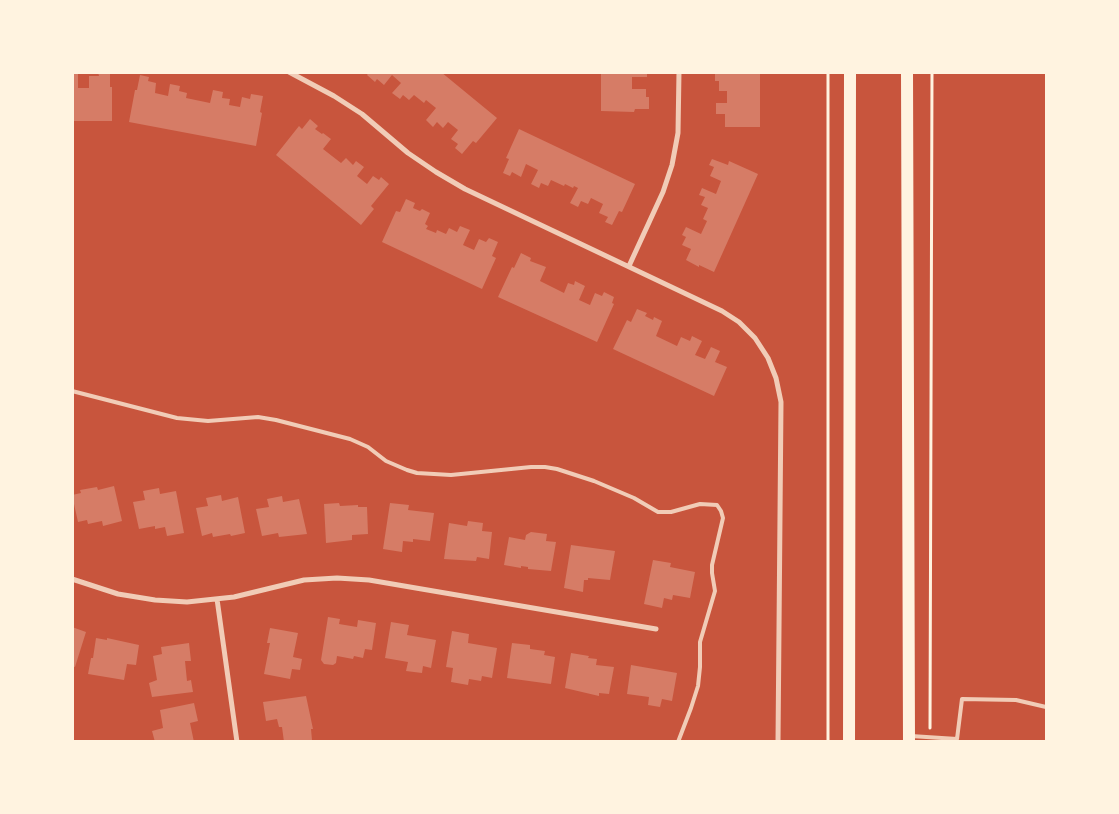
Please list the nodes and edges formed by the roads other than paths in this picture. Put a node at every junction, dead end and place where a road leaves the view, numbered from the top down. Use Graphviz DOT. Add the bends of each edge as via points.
graph roads {
  1 [pos="289,72"];
  2 [pos="679,72"];
  3 [pos="850,72"];
  4 [pos="907,72"];
  5 [pos="629,266"];
  6 [pos="72,391"];
  7 [pos="72,579"];
  8 [pos="217,599"];
  9 [pos="656,629"];
  10 [pos="1046,707"];
  11 [pos="909,738"];
  12 [pos="237,742"];
  13 [pos="678,742"];
  14 [pos="778,742"];
  15 [pos="849,742"];
  1 -- 5 [label="street" via="362,114 408,153 458,185"];
  2 -- 5 [label="street" via="678,133 672,165"];
  3 -- 15 [label="main road"];
  4 -- 11 [label="main road"];
  5 -- 14 [label="street" via="739,322 755,338 776,378 780,402"];
  6 -- 13 [label="lane" via="176,418 208,421 258,417 276,420 350,439 392,464 417,472 440,475 545,467 594,481 658,512 700,504 717,505 723,518 713,556 715,592 700,642 698,686"];
  7 -- 8 [label="street" via="118,594 155,600 187,602"];
  8 -- 9 [label="street" via="304,580 369,580"];
  8 -- 12 [label="street"];
  10 -- 11 [label="lane" via="1016,700 962,699 957,739"];
}
